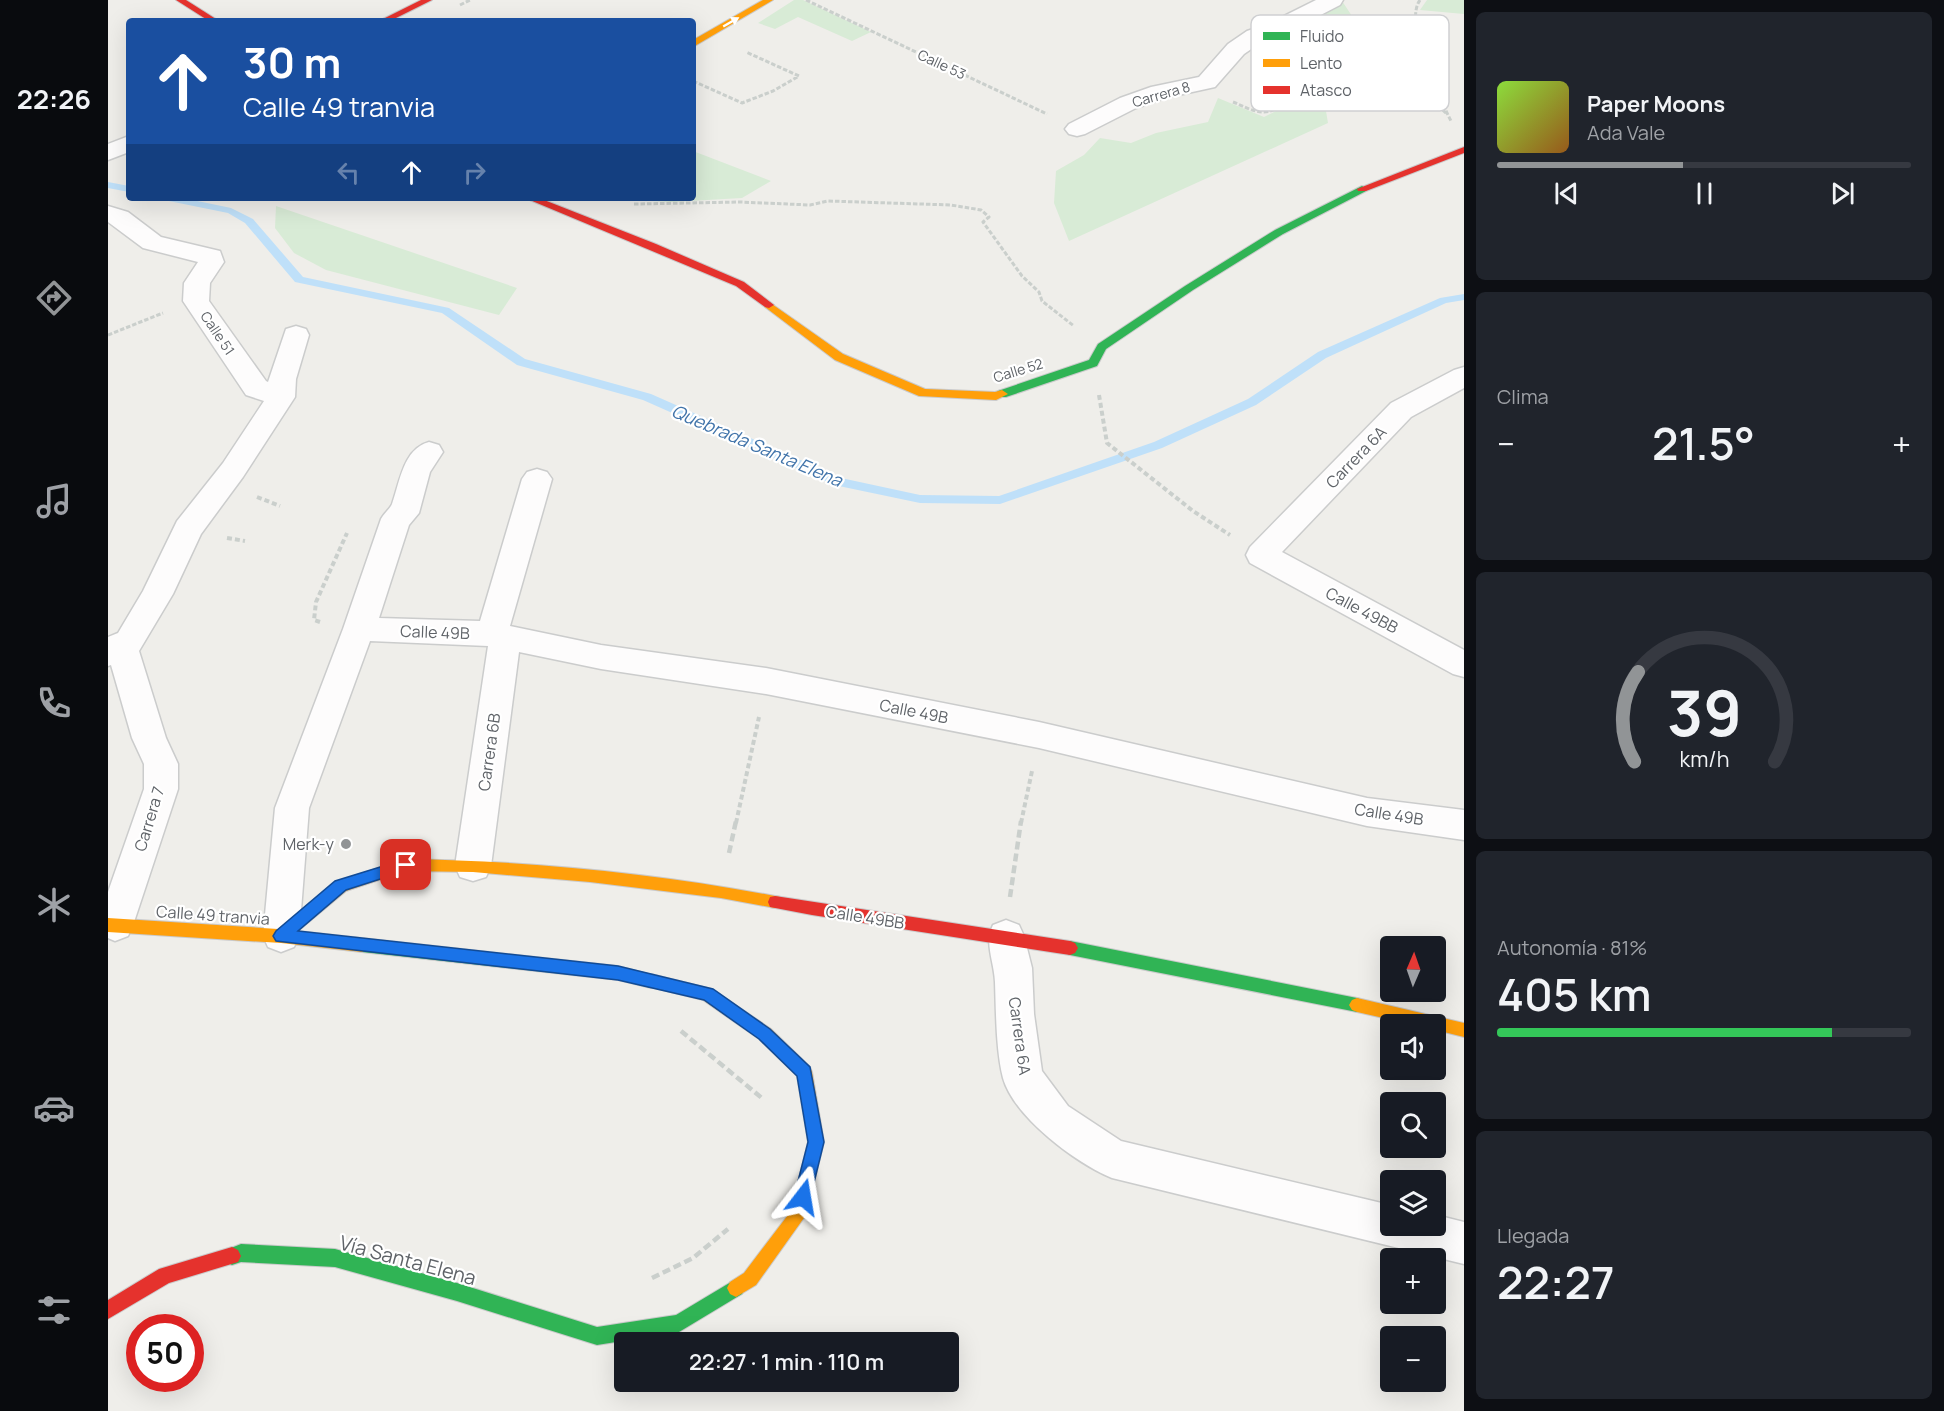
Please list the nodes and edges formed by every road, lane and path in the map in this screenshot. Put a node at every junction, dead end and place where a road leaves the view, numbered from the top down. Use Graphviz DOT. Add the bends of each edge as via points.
graph roads {
  1 [pos="180,0"];
  2 [pos="428,0"];
  3 [pos="769,0"];
  4 [pos="806,0"];
  5 [pos="1332,0"];
  6 [pos="1420,0"];
  7 [pos="1302,15"];
  8 [pos="1415,15"];
  9 [pos="210,18"];
  10 [pos="389,18"];
  11 [pos="708,35"];
  12 [pos="1251,39"];
  13 [pos="696,42"];
  14 [pos="696,82"];
  15 [pos="1207,82"];
  16 [pos="1251,108"];
  17 [pos="1444,111"];
  18 [pos="1446,111"];
  19 [pos="1447,114"];
  20 [pos="1451,122"];
  21 [pos="1077,129"];
  22 [pos="126,144"];
  23 [pos="1464,150"];
  24 [pos="108,153"];
  25 [pos="538,201"];
  26 [pos="108,213"];
  27 [pos="590,222"];
  28 [pos="196,301"];
  29 [pos="108,335"];
  30 [pos="296,335"];
  31 [pos="1102,347"];
  32 [pos="1093,363"];
  33 [pos="1464,376"];
  34 [pos="281,398"];
  35 [pos="1107,443"];
  36 [pos="429,452"];
  37 [pos="537,479"];
  38 [pos="1261,555"];
  39 [pos="359,628"];
  40 [pos="499,636"];
  41 [pos="112,645"];
  42 [pos="1464,664"];
  43 [pos="766,681"];
  44 [pos="1039,735"];
  45 [pos="1464,825"];
  46 [pos="473,866"];
  47 [pos="721,892"];
  48 [pos="111,925"];
  49 [pos="281,936"];
  50 [pos="1006,936"];
  51 [pos="678,1029"];
  52 [pos="1464,1030"];
  53 [pos="770,1105"];
  54 [pos="729,1227"];
  55 [pos="1464,1244"];
  56 [pos="643,1281"];
  57 [pos="108,1310"];
  58 [pos="597,1336"];
  1 -- 9 [label="street"];
  2 -- 10 [label="street"];
  11 -- 3 [label="street, one-way"];
  4 -- 21 [label="path, Calle 53"];
  5 -- 7 [label="street, Carrera 8"];
  6 -- 8 [label="path"];
  11 -- 13 [label="street"];
  11 -- 14 [label="path" via="799,76 741,103"];
  12 -- 15 [label="street, Carrera 8" via="1236,48"];
  15 -- 16 [label="path" via="1214,95"];
  15 -- 21 [label="street, Carrera 8" via="1149,96"];
  17 -- 19 [label="path"];
  18 -- 19 [label="path"];
  19 -- 20 [label="path"];
  22 -- 24 [label="street"];
  23 -- 31 [label="street" via="1341,199 1236,257"];
  25 -- 27 [label="street, Calle 52"];
  26 -- 28 [label="street, Calle 51" via="152,243 211,257 212,262 197,283"];
  27 -- 31 [label="path" via="610,203 810,206 828,201 951,205 981,210 988,217 983,222 1022,276 1039,292 1042,302"];
  27 -- 32 [label="street, Calle 52" via="740,284 839,357 923,393 996,396"];
  28 -- 29 [label="path"];
  28 -- 34 [label="street, Calle 51" via="256,388"];
  30 -- 34 [label="street" via="282,379"];
  31 -- 32 [label="street"];
  32 -- 35 [label="path"];
  33 -- 38 [label="street, Carrera 6A" via="1401,410"];
  34 -- 41 [label="street" via="188,529 129,642"];
  35 -- 38 [label="path" via="1193,511"];
  36 -- 39 [label="street" via="416,471 404,513 396,519"];
  37 -- 40 [label="street, Carrera 6B"];
  38 -- 42 [label="street, Calle 49BB"];
  39 -- 40 [label="street, Calle 49B"];
  39 -- 49 [label="street" via="292,808"];
  40 -- 43 [label="street, Calle 49B" via="601,657"];
  40 -- 46 [label="street, Carrera 6B"];
  41 -- 48 [label="street, Carrera 7" via="161,764 161,789"];
  43 -- 44 [label="street, Calle 49B"];
  43 -- 47 [label="path"];
  44 -- 45 [label="street, Calle 49B" via="1367,812"];
  44 -- 50 [label="path" via="1015,852"];
  46 -- 47 [label="street, Calle 49BB"];
  46 -- 49 [label="street, Calle 49BB" via="406,865 341,886"];
  47 -- 50 [label="street, Calle 49BB"];
  48 -- 49 [label="street, Calle 49 tranvia"];
  49 -- 58 [label="street, Calle 49 tranvia" via="618,973 707,994 765,1034 804,1072 816,1142 798,1215 750,1279 680,1323"];
  50 -- 52 [label="street, Calle 49BB" via="1333,999"];
  50 -- 55 [label="street, Carrera 6A" via="1013,968 1023,1077 1054,1119 1112,1158"];
  51 -- 53 [label="path"];
  54 -- 56 [label="path" via="716,1241 664,1274"];
  57 -- 58 [label="street, Vía Santa Elena" via="165,1275 241,1253 265,1254 335,1258"];
}
